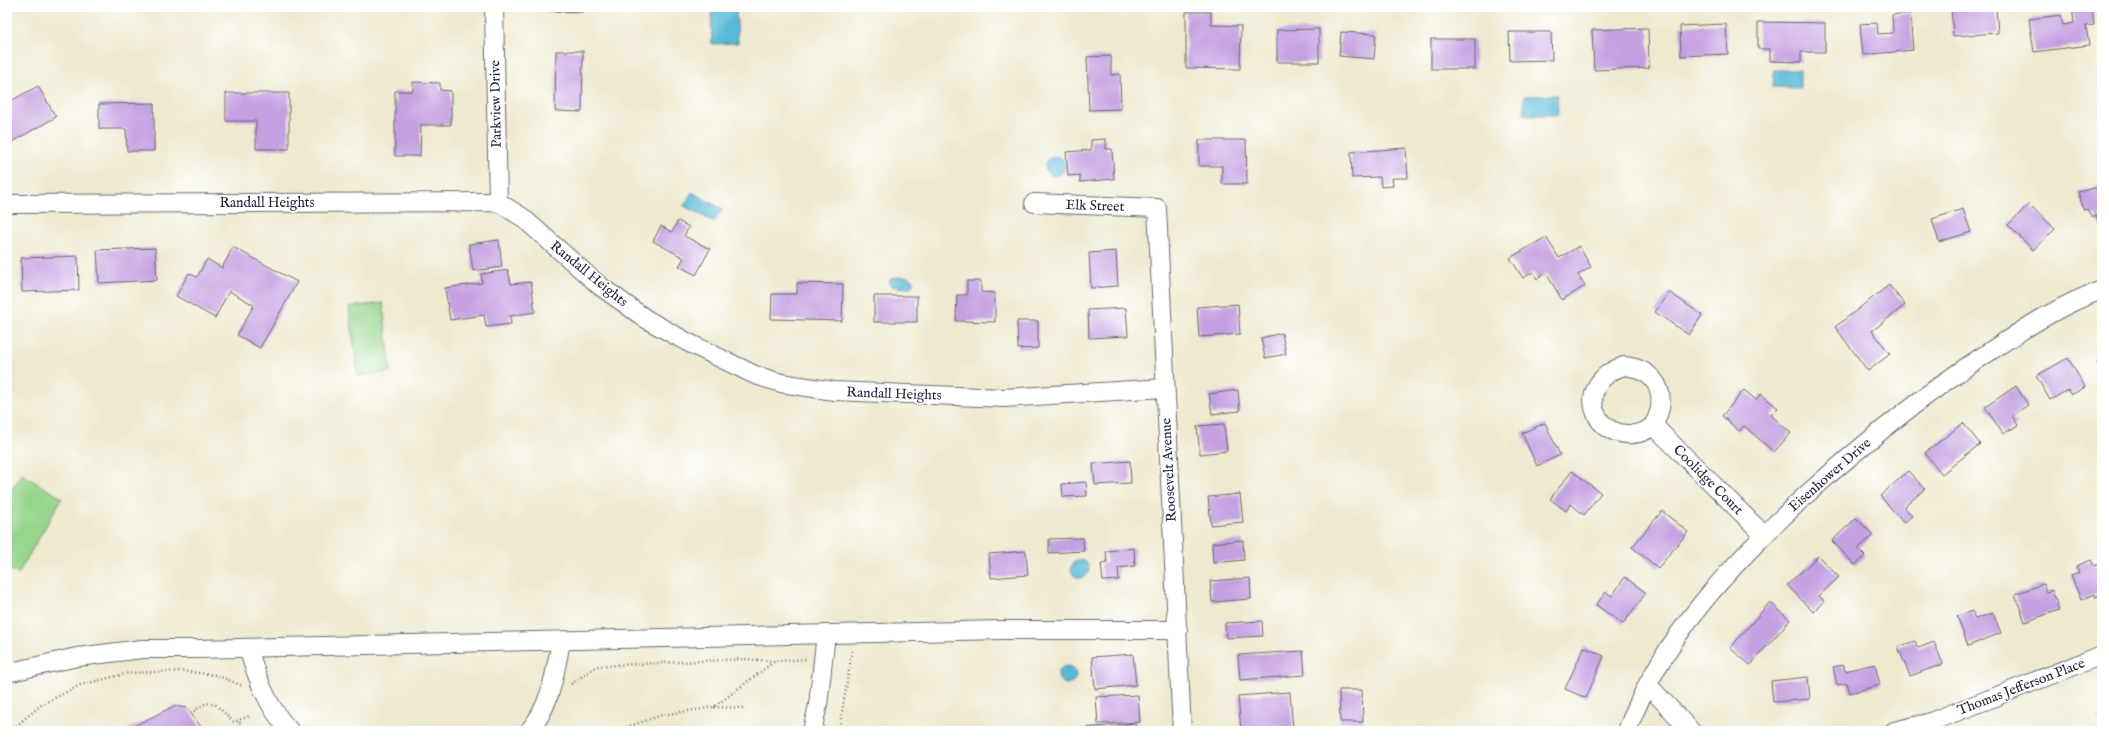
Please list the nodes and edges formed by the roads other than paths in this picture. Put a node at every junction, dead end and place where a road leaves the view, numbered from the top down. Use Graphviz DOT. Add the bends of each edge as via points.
graph roads {
  1 [pos="494,7"];
  2 [pos="498,202"];
  3 [pos="1034,203"];
  4 [pos="7,204"];
  5 [pos="1157,208"];
  6 [pos="2102,290"];
  7 [pos="1165,388"];
  8 [pos="1653,425"];
  9 [pos="1764,534"];
  10 [pos="1178,630"];
  11 [pos="826,634"];
  12 [pos="561,641"];
  13 [pos="248,648"];
  14 [pos="2102,655"];
  15 [pos="7,673"];
  16 [pos="1648,685"];
  17 [pos="290,731"];
  18 [pos="529,731"];
  19 [pos="812,731"];
  20 [pos="1182,731"];
  21 [pos="1627,731"];
  22 [pos="1691,731"];
  23 [pos="1894,731"];
  1 -- 2 [label="street, Parkview Drive"];
  2 -- 4 [label="street, Randall Heights"];
  2 -- 7 [label="street, Randall Heights" via="522,218 600,286 646,319 754,375 781,383 834,392 1004,398"];
  3 -- 5 [label="street, Elk Street"];
  5 -- 7 [label="street, Roosevelt Avenue"];
  6 -- 9 [label="street, Eisenhower Drive" via="2086,295 2012,336 1956,373 1832,472"];
  7 -- 10 [label="street, Roosevelt Avenue"];
  8 -- 9 [label="street, Coolidge Court"];
  9 -- 16 [label="street, Eisenhower Drive" via="1704,600 1673,642"];
  10 -- 11 [label="street"];
  10 -- 20 [label="street, Roosevelt Avenue"];
  11 -- 12 [label="street"];
  11 -- 19 [label="street" via="818,705"];
  12 -- 13 [label="street"];
  12 -- 18 [label="street" via="548,697 539,718"];
  13 -- 15 [label="street" via="142,649 77,657"];
  13 -- 17 [label="street" via="258,680 280,720"];
  14 -- 23 [label="street, Thomas Jefferson Place" via="1928,723"];
  16 -- 21 [label="street, Eisenhower Drive" via="1635,708"];
  16 -- 22 [label="street"];
}
